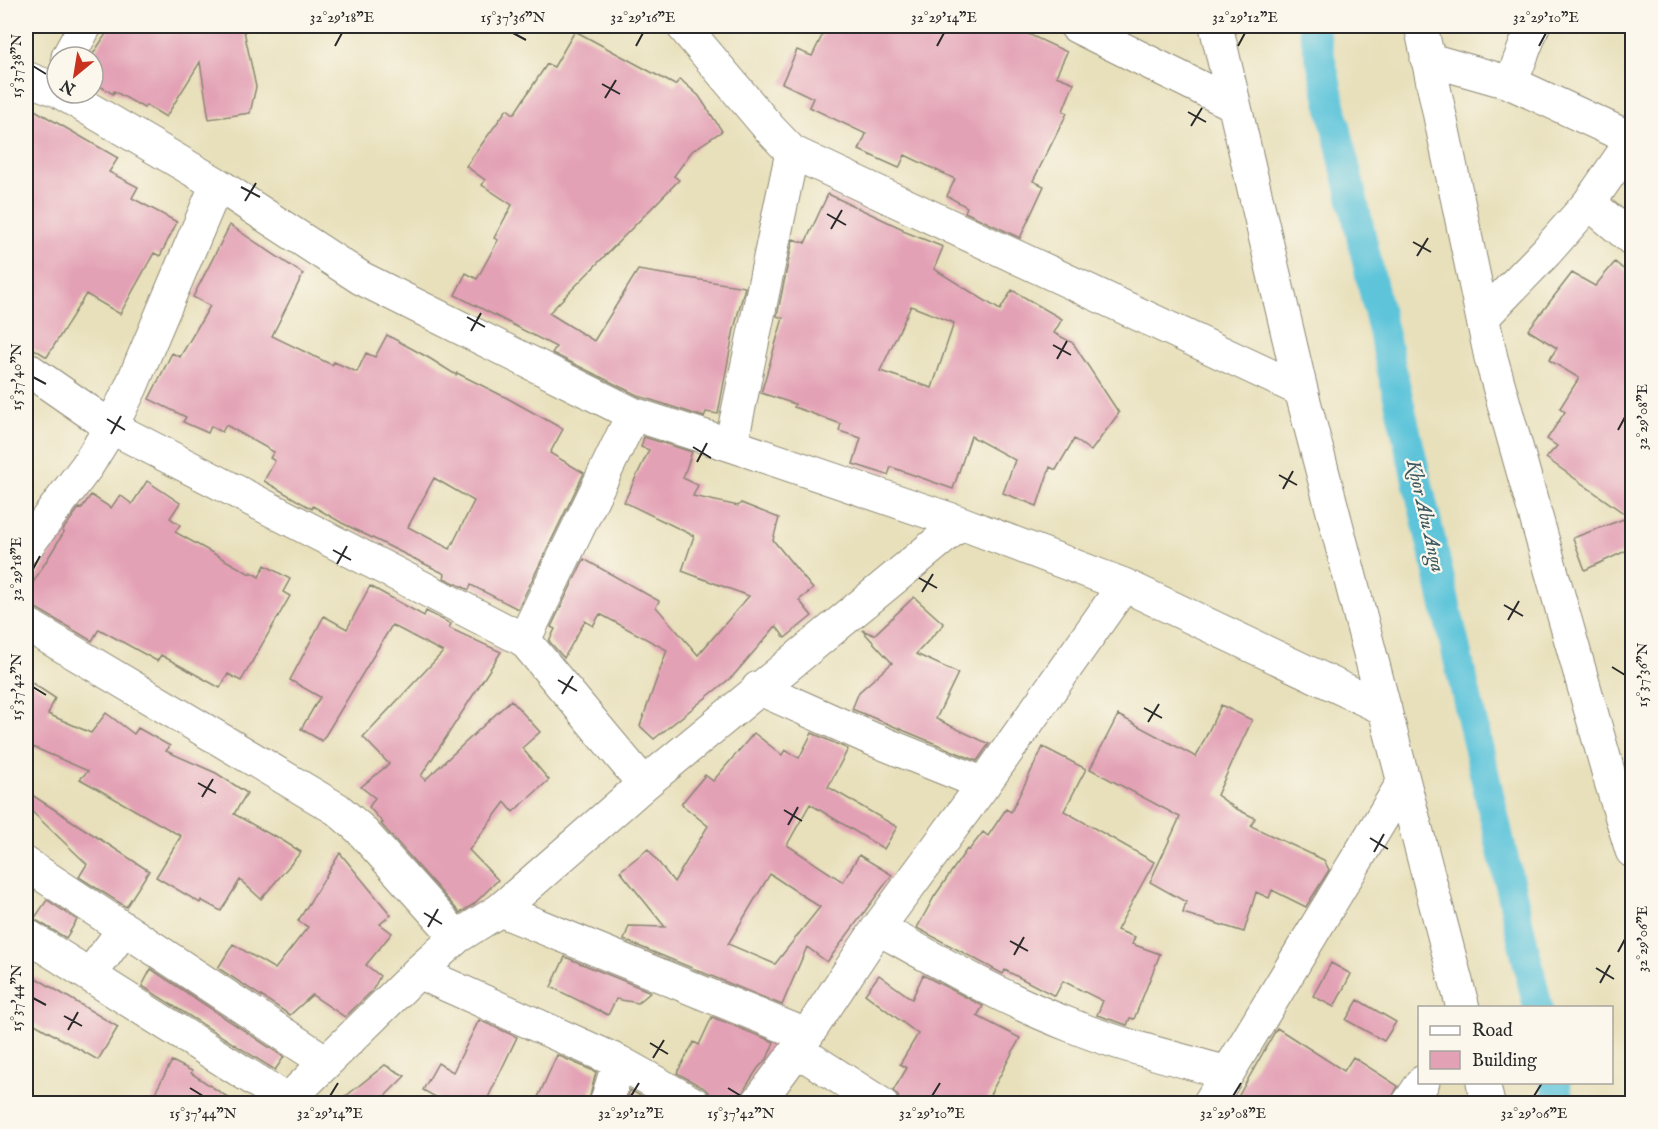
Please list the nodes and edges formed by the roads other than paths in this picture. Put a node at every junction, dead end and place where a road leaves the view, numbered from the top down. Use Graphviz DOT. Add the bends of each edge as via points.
graph roads {
  1 [pos="85,26"];
  2 [pos="683,26"];
  3 [pos="1076,26"];
  4 [pos="1216,26"];
  5 [pos="1421,26"];
  6 [pos="1533,26"];
  7 [pos="75,45"];
  8 [pos="1427,58"];
  9 [pos="1511,83"];
  10 [pos="1233,104"];
  11 [pos="85,105"];
  12 [pos="1632,140"];
  13 [pos="792,152"];
  14 [pos="217,184"];
  15 [pos="1589,203"];
  16 [pos="1632,239"];
  17 [pos="1483,318"];
  18 [pos="26,368"];
  19 [pos="1301,390"];
  20 [pos="633,414"];
  21 [pos="111,427"];
  22 [pos="731,445"];
  23 [pos="960,523"];
  24 [pos="26,547"];
  25 [pos="1124,585"];
  26 [pos="26,624"];
  27 [pos="524,640"];
  28 [pos="758,688"];
  29 [pos="1385,709"];
  30 [pos="1622,782"];
  31 [pos="1403,783"];
  32 [pos="644,784"];
  33 [pos="984,784"];
  34 [pos="1632,851"];
  35 [pos="26,864"];
  36 [pos="500,910"];
  37 [pos="124,928"];
  38 [pos="878,928"];
  39 [pos="26,935"];
  40 [pos="457,937"];
  41 [pos="418,972"];
  42 [pos="90,975"];
  43 [pos="1462,1006"];
  44 [pos="801,1043"];
  45 [pos="326,1062"];
  46 [pos="619,1062"];
  47 [pos="1227,1073"];
  48 [pos="1422,1084"];
  49 [pos="1483,1084"];
  50 [pos="288,1102"];
  51 [pos="606,1104"];
  52 [pos="694,1104"];
  53 [pos="757,1104"];
  54 [pos="881,1104"];
  55 [pos="1209,1104"];
  56 [pos="1408,1104"];
  57 [pos="1488,1104"];
  1 -- 7 [label="street"];
  2 -- 13 [label="street"];
  3 -- 10 [label="street"];
  4 -- 10 [label="street"];
  5 -- 8 [label="street"];
  6 -- 9 [label="street"];
  8 -- 9 [label="street"];
  8 -- 17 [label="street"];
  9 -- 12 [label="street"];
  10 -- 19 [label="street"];
  11 -- 14 [label="street"];
  12 -- 15 [label="street"];
  13 -- 19 [label="street"];
  13 -- 22 [label="street"];
  14 -- 20 [label="street" via="361,278"];
  14 -- 21 [label="street"];
  15 -- 16 [label="street"];
  15 -- 17 [label="street"];
  17 -- 30 [label="street" via="1491,358"];
  18 -- 21 [label="street"];
  19 -- 29 [label="street"];
  20 -- 22 [label="street"];
  20 -- 27 [label="street"];
  21 -- 24 [label="street"];
  21 -- 27 [label="street"];
  22 -- 23 [label="street"];
  23 -- 25 [label="street"];
  23 -- 28 [label="street"];
  25 -- 29 [label="street"];
  25 -- 33 [label="street"];
  26 -- 40 [label="street" via="337,809 359,828"];
  27 -- 32 [label="street"];
  28 -- 32 [label="street"];
  28 -- 33 [label="street"];
  29 -- 31 [label="street"];
  30 -- 34 [label="street"];
  31 -- 43 [label="street"];
  31 -- 47 [label="street"];
  32 -- 36 [label="street"];
  33 -- 38 [label="street"];
  35 -- 37 [label="street"];
  36 -- 40 [label="street"];
  36 -- 44 [label="street"];
  37 -- 42 [label="street"];
  37 -- 45 [label="street"];
  38 -- 44 [label="street"];
  38 -- 47 [label="street" via="989,990 1071,1026"];
  39 -- 42 [label="street"];
  40 -- 41 [label="street"];
  41 -- 45 [label="street"];
  41 -- 46 [label="street"];
  42 -- 50 [label="street"];
  44 -- 53 [label="street"];
  44 -- 54 [label="street"];
  45 -- 50 [label="street"];
  46 -- 51 [label="street"];
  46 -- 52 [label="street"];
  47 -- 55 [label="street"];
  48 -- 56 [label="street"];
  49 -- 57 [label="street"];
}
